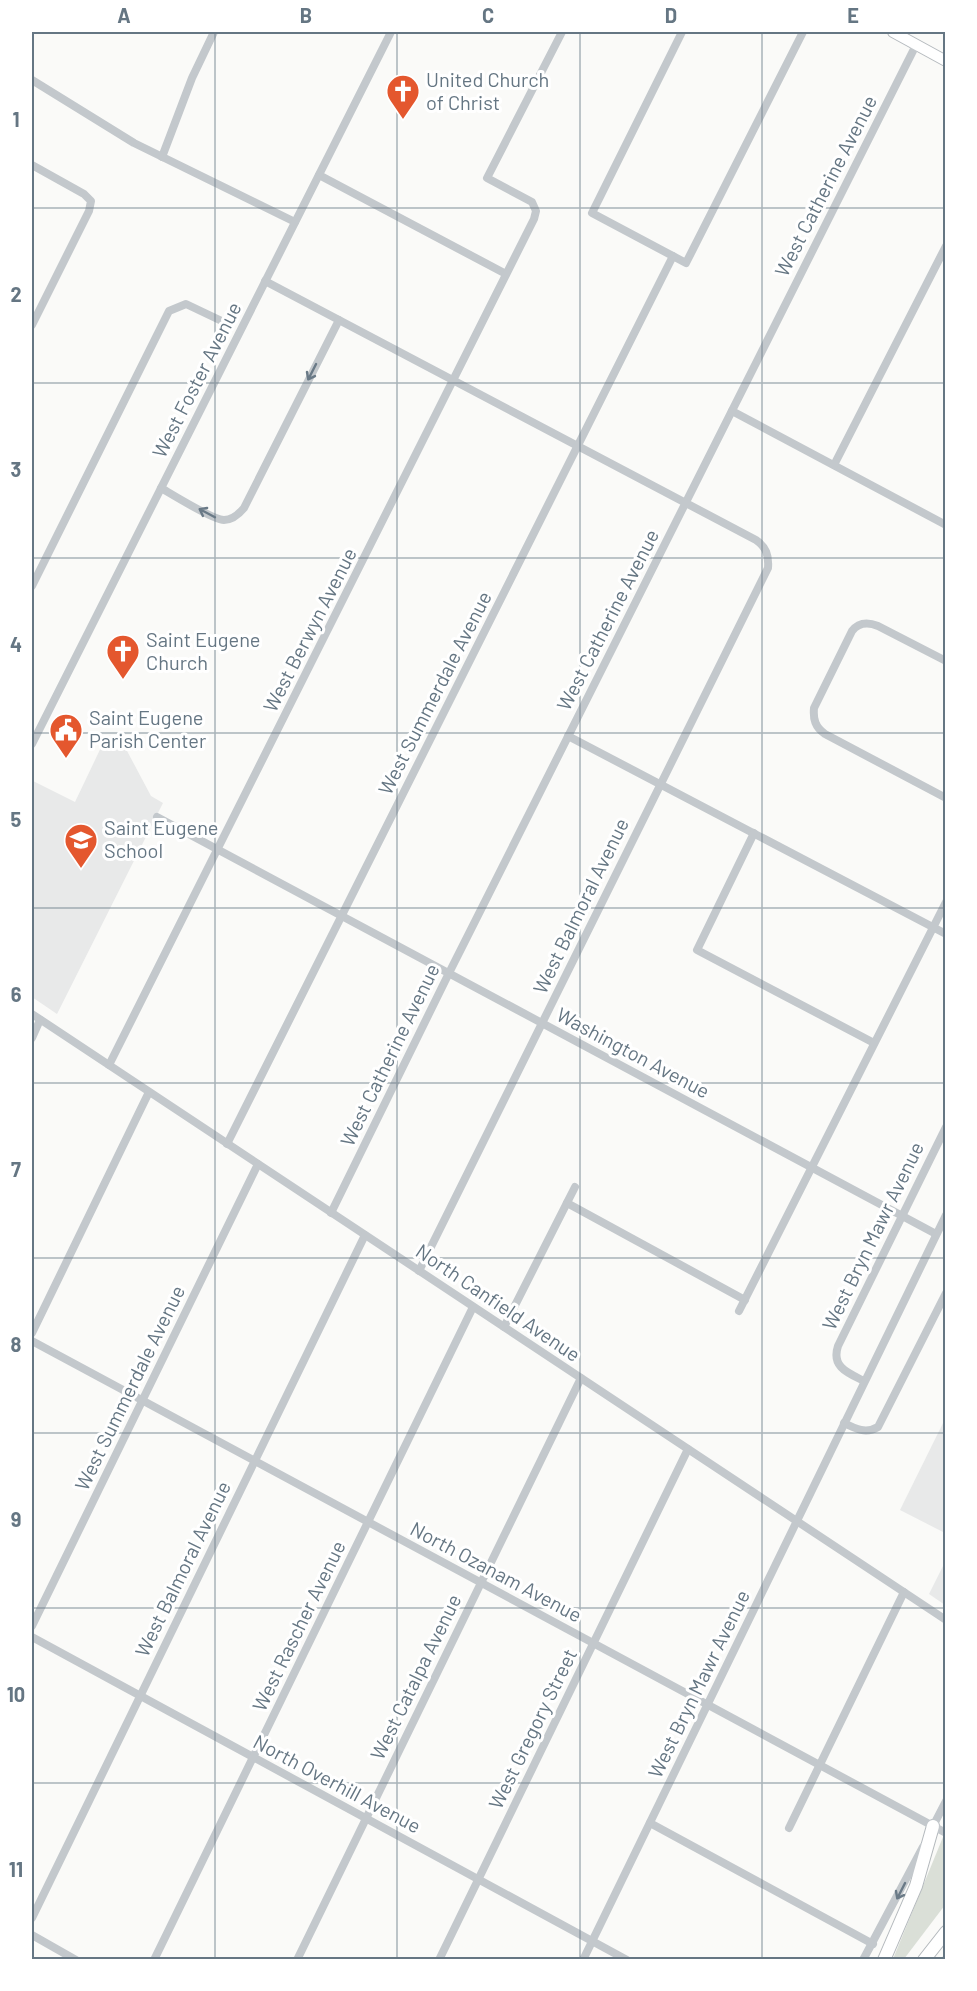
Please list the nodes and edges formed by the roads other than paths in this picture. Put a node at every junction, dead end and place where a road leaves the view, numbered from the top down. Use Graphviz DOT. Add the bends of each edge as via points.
graph roads {
  1 [pos="214,32"];
  2 [pos="391,32"];
  3 [pos="562,32"];
  4 [pos="682,32"];
  5 [pos="803,32"];
  6 [pos="892,32"];
  7 [pos="916,45"];
  8 [pos="945,61"];
  9 [pos="32,81"];
  10 [pos="162,157"];
  11 [pos="32,165"];
  12 [pos="319,175"];
  13 [pos="295,222"];
  14 [pos="945,246"];
  15 [pos="672,256"];
  16 [pos="506,274"];
  17 [pos="265,281"];
  18 [pos="339,320"];
  19 [pos="228,324"];
  20 [pos="32,326"];
  21 [pos="453,381"];
  22 [pos="732,411"];
  23 [pos="577,447"];
  24 [pos="834,465"];
  25 [pos="161,488"];
  26 [pos="684,503"];
  27 [pos="945,525"];
  28 [pos="32,586"];
  29 [pos="945,661"];
  30 [pos="568,736"];
  31 [pos="32,744"];
  32 [pos="660,784"];
  33 [pos="945,798"];
  34 [pos="157,817"];
  35 [pos="754,833"];
  36 [pos="218,850"];
  37 [pos="945,902"];
  38 [pos="342,916"];
  39 [pos="933,927"];
  40 [pos="945,934"];
  41 [pos="449,973"];
  42 [pos="32,1014"];
  43 [pos="40,1020"];
  44 [pos="542,1023"];
  45 [pos="32,1038"];
  46 [pos="874,1043"];
  47 [pos="109,1065"];
  48 [pos="149,1092"];
  49 [pos="945,1127"];
  50 [pos="227,1144"];
  51 [pos="258,1164"];
  52 [pos="811,1168"];
  53 [pos="575,1187"];
  54 [pos="567,1203"];
  55 [pos="331,1213"];
  56 [pos="901,1215"];
  57 [pos="945,1215"];
  58 [pos="936,1234"];
  59 [pos="365,1235"];
  60 [pos="418,1270"];
  61 [pos="945,1293"];
  62 [pos="745,1300"];
  63 [pos="473,1306"];
  64 [pos="739,1311"];
  65 [pos="504,1327"];
  66 [pos="32,1333"];
  67 [pos="32,1341"];
  68 [pos="581,1378"];
  69 [pos="864,1381"];
  70 [pos="142,1400"];
  71 [pos="844,1423"];
  72 [pos="688,1449"];
  73 [pos="255,1461"];
  74 [pos="797,1521"];
  75 [pos="368,1522"];
  76 [pos="480,1582"];
  77 [pos="904,1592"];
  78 [pos="945,1620"];
  79 [pos="32,1626"];
  80 [pos="32,1637"];
  81 [pos="593,1643"];
  82 [pos="140,1695"];
  83 [pos="707,1704"];
  84 [pos="253,1757"];
  85 [pos="820,1765"];
  86 [pos="945,1801"];
  87 [pos="366,1818"];
  88 [pos="650,1823"];
  89 [pos="933,1826"];
  90 [pos="789,1828"];
  91 [pos="945,1833"];
  92 [pos="479,1879"];
  93 [pos="32,1918"];
  94 [pos="945,1932"];
  95 [pos="32,1935"];
  96 [pos="592,1940"];
  97 [pos="873,1944"];
  98 [pos="76,1959"];
  99 [pos="154,1959"];
  100 [pos="297,1959"];
  101 [pos="440,1959"];
  102 [pos="583,1959"];
  103 [pos="627,1959"];
  104 [pos="863,1959"];
  105 [pos="884,1959"];
  106 [pos="924,1959"];
  1 -- 10 [label="street"];
  2 -- 12 [label="street, West Foster Avenue"];
  3 -- 16 [label="street, West Berwyn Avenue" via="487,178 529,200 536,208"];
  4 -- 15 [label="street" via="592,213"];
  5 -- 15 [label="street" via="686,263"];
  6 -- 7 [label="main road"];
  7 -- 8 [label="main road"];
  7 -- 22 [label="street, West Catherine Avenue"];
  9 -- 10 [label="street"];
  10 -- 13 [label="street"];
  11 -- 20 [label="street" via="91,201"];
  12 -- 13 [label="street, West Foster Avenue"];
  12 -- 16 [label="street"];
  13 -- 17 [label="street, West Foster Avenue"];
  14 -- 24 [label="street"];
  15 -- 23 [label="street, West Summerdale Avenue"];
  16 -- 21 [label="street, West Berwyn Avenue"];
  17 -- 18 [label="street"];
  17 -- 25 [label="street, West Foster Avenue"];
  18 -- 21 [label="street"];
  18 -- 25 [label="street, one-way" via="239,514 219,519"];
  19 -- 28 [label="street" via="186,304 170,312"];
  21 -- 23 [label="street"];
  21 -- 36 [label="street, West Berwyn Avenue"];
  22 -- 24 [label="street"];
  22 -- 26 [label="street, West Catherine Avenue"];
  23 -- 26 [label="street"];
  23 -- 38 [label="street, West Summerdale Avenue"];
  24 -- 27 [label="street"];
  25 -- 31 [label="street, West Foster Avenue"];
  26 -- 30 [label="street, West Catherine Avenue"];
  26 -- 32 [label="street, West Balmoral Avenue" via="756,540 765,548 768,568"];
  29 -- 33 [label="street" via="879,626 865,623 852,631 814,708 815,722 825,734"];
  30 -- 32 [label="street"];
  30 -- 41 [label="street, West Catherine Avenue"];
  32 -- 35 [label="street"];
  32 -- 44 [label="street, West Balmoral Avenue"];
  34 -- 36 [label="street, Washington Avenue"];
  35 -- 39 [label="street"];
  35 -- 46 [label="street" via="697,950"];
  36 -- 38 [label="street, Washington Avenue"];
  36 -- 47 [label="street, West Berwyn Avenue"];
  37 -- 39 [label="street"];
  38 -- 41 [label="street, Washington Avenue"];
  38 -- 50 [label="street, West Summerdale Avenue"];
  39 -- 40 [label="street"];
  39 -- 46 [label="street"];
  41 -- 44 [label="street, Washington Avenue"];
  41 -- 55 [label="street, West Catherine Avenue"];
  42 -- 43 [label="street, North Canfield Avenue"];
  43 -- 45 [label="street"];
  43 -- 47 [label="street, North Canfield Avenue"];
  44 -- 52 [label="street, Washington Avenue"];
  44 -- 60 [label="street, West Balmoral Avenue"];
  46 -- 52 [label="street"];
  47 -- 48 [label="street, North Canfield Avenue"];
  48 -- 50 [label="street, North Canfield Avenue"];
  48 -- 66 [label="street"];
  49 -- 56 [label="street, West Bryn Mawr Avenue"];
  50 -- 51 [label="street, North Canfield Avenue"];
  51 -- 55 [label="street, North Canfield Avenue"];
  51 -- 70 [label="street, West Summerdale Avenue"];
  52 -- 56 [label="street, Washington Avenue"];
  52 -- 62 [label="street"];
  53 -- 54 [label="street"];
  54 -- 62 [label="street"];
  54 -- 65 [label="street"];
  55 -- 59 [label="street, North Canfield Avenue"];
  56 -- 58 [label="street, Washington Avenue"];
  56 -- 69 [label="street, West Bryn Mawr Avenue" via="836,1353 838,1365"];
  57 -- 58 [label="street, West Bryn Mawr Avenue"];
  58 -- 69 [label="street, West Bryn Mawr Avenue"];
  59 -- 60 [label="street, North Canfield Avenue"];
  59 -- 73 [label="street, West Balmoral Avenue"];
  60 -- 63 [label="street, North Canfield Avenue"];
  61 -- 71 [label="street" via="878,1427 872,1431 856,1430"];
  62 -- 64 [label="street"];
  63 -- 65 [label="street, North Canfield Avenue"];
  63 -- 75 [label="street, West Rascher Avenue"];
  65 -- 68 [label="street, North Canfield Avenue"];
  67 -- 70 [label="street, North Ozanam Avenue"];
  68 -- 72 [label="street, North Canfield Avenue"];
  68 -- 76 [label="street, West Catalpa Avenue"];
  69 -- 71 [label="street, West Bryn Mawr Avenue"];
  70 -- 73 [label="street, North Ozanam Avenue"];
  70 -- 79 [label="street, West Summerdale Avenue"];
  71 -- 74 [label="street, West Bryn Mawr Avenue"];
  72 -- 74 [label="street, North Canfield Avenue"];
  72 -- 81 [label="street, West Gregory Street"];
  73 -- 75 [label="street, North Ozanam Avenue"];
  73 -- 82 [label="street, West Balmoral Avenue"];
  74 -- 77 [label="street, North Canfield Avenue"];
  74 -- 83 [label="street, West Bryn Mawr Avenue"];
  75 -- 76 [label="street, North Ozanam Avenue"];
  75 -- 84 [label="street, West Rascher Avenue"];
  76 -- 81 [label="street, North Ozanam Avenue"];
  76 -- 87 [label="street, West Catalpa Avenue"];
  77 -- 78 [label="street, North Canfield Avenue"];
  77 -- 85 [label="street"];
  80 -- 82 [label="street, North Overhill Avenue"];
  81 -- 83 [label="street, North Ozanam Avenue"];
  81 -- 92 [label="street, West Gregory Street"];
  82 -- 84 [label="street, North Overhill Avenue"];
  82 -- 93 [label="street, West Balmoral Avenue"];
  83 -- 85 [label="street, North Ozanam Avenue"];
  83 -- 88 [label="street, West Bryn Mawr Avenue"];
  84 -- 87 [label="street, North Overhill Avenue"];
  84 -- 99 [label="street, West Rascher Avenue"];
  85 -- 89 [label="street, North Ozanam Avenue"];
  85 -- 90 [label="street"];
  86 -- 89 [label="street"];
  87 -- 92 [label="street, North Overhill Avenue"];
  87 -- 100 [label="street, West Catalpa Avenue"];
  88 -- 96 [label="street, West Bryn Mawr Avenue"];
  88 -- 97 [label="street"];
  89 -- 91 [label="street, North Ozanam Avenue"];
  89 -- 97 [label="street, one-way"];
  89 -- 105 [label="highway" via="916,1886"];
  92 -- 96 [label="street, North Overhill Avenue"];
  92 -- 101 [label="street, West Gregory Street"];
  94 -- 106 [label="highway"];
  95 -- 98 [label="street"];
  96 -- 102 [label="street, West Bryn Mawr Avenue"];
  96 -- 103 [label="street, North Overhill Avenue"];
  97 -- 104 [label="street"];
}
